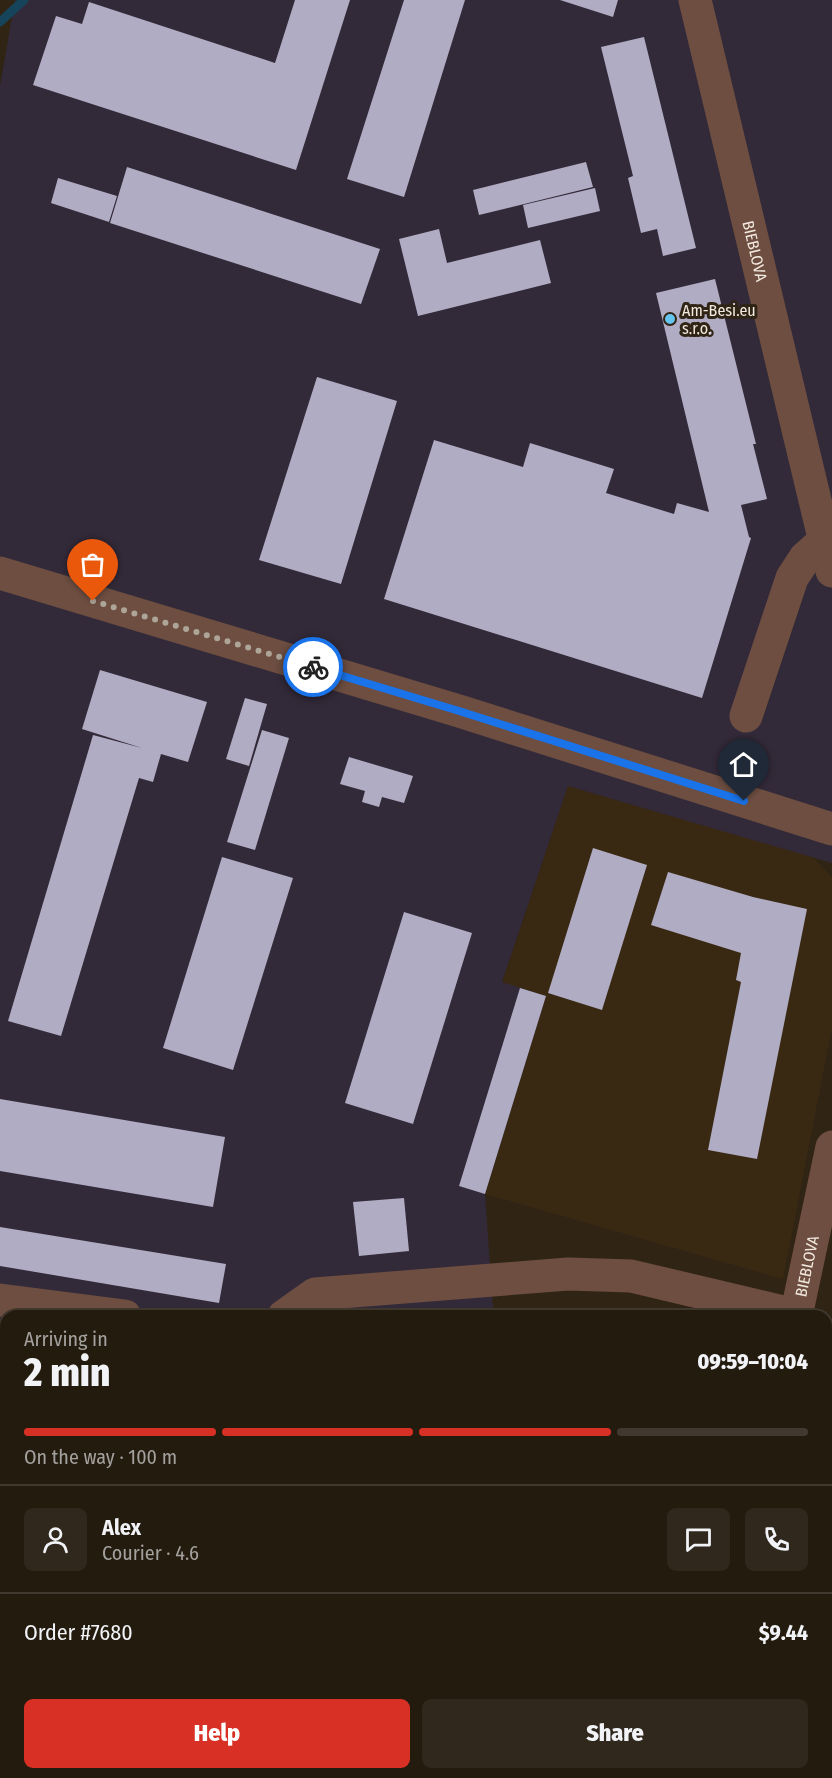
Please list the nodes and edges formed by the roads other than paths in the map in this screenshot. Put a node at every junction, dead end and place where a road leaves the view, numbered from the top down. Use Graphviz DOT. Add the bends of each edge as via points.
graph roads {
  1 [pos="695,0"];
  2 [pos="818,462"];
  3 [pos="828,556"];
  4 [pos="0,573"];
  5 [pos="746,716"];
  6 [pos="832,829"];
  7 [pos="832,1146"];
  8 [pos="0,1300"];
  9 [pos="78,1310"];
  10 [pos="292,1310"];
  11 [pos="775,1310"];
  12 [pos="797,1310"];
  1 -- 2 [label="street, BIEBLOVA"];
  2 -- 3 [label="street, BIEBLOVA"];
  3 -- 5 [label="street" via="805,558 792,578"];
  4 -- 6 [label="street" via="459,711"];
  7 -- 12 [label="street, BIEBLOVA"];
  8 -- 9 [label="street"];
  10 -- 11 [label="street" via="315,1294 568,1274 631,1276"];
}
